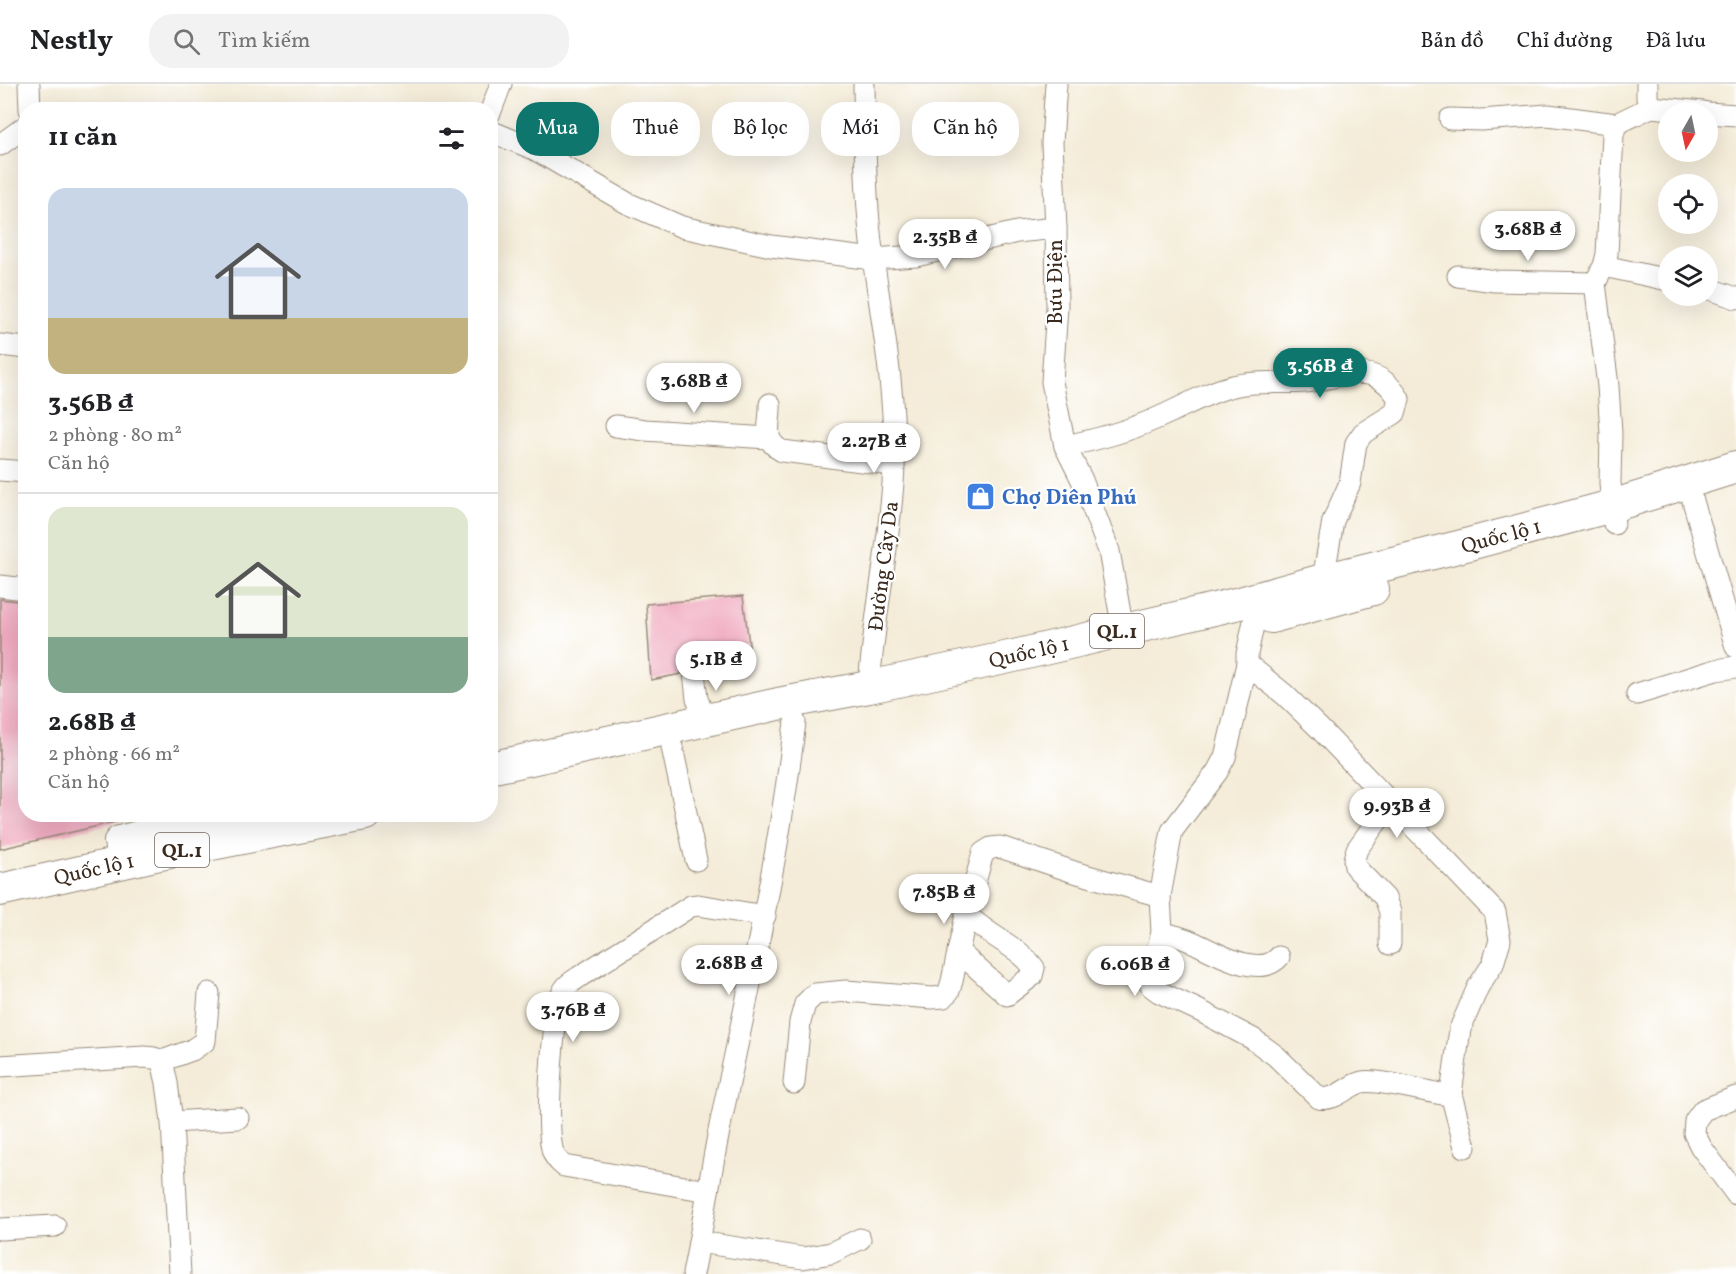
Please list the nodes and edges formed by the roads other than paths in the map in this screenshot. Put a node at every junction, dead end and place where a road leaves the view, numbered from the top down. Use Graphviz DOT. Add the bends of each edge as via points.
graph roads {
  1 [pos="29,84"];
  2 [pos="501,84"];
  3 [pos="1056,84"];
  4 [pos="1647,84"];
  5 [pos="864,86"];
  6 [pos="30,102"];
  7 [pos="494,102"];
  8 [pos="1652,107"];
  9 [pos="1658,108"];
  10 [pos="1718,114"];
  11 [pos="1736,115"];
  12 [pos="1450,119"];
  13 [pos="1616,124"];
  14 [pos="18,131"];
  15 [pos="498,134"];
  16 [pos="0,145"];
  17 [pos="1056,228"];
  18 [pos="873,259"];
  19 [pos="1600,274"];
  20 [pos="1458,276"];
  21 [pos="1658,279"];
  22 [pos="1718,292"];
  23 [pos="1736,298"];
  24 [pos="0,345"];
  25 [pos="18,347"];
  26 [pos="770,404"];
  27 [pos="616,426"];
  28 [pos="768,438"];
  29 [pos="1065,446"];
  30 [pos="894,465"];
  31 [pos="1736,467"];
  32 [pos="0,470"];
  33 [pos="18,471"];
  34 [pos="1736,489"];
  35 [pos="1693,501"];
  36 [pos="1613,515"];
  37 [pos="1323,580"];
  38 [pos="0,586"];
  39 [pos="18,588"];
  40 [pos="1254,621"];
  41 [pos="1123,630"];
  42 [pos="1736,647"];
  43 [pos="1247,664"];
  44 [pos="1736,667"];
  45 [pos="694,672"];
  46 [pos="869,687"];
  47 [pos="1637,694"];
  48 [pos="706,721"];
  49 [pos="795,722"];
  50 [pos="672,747"];
  51 [pos="498,766"];
  52 [pos="498,786"];
  53 [pos="1387,800"];
  54 [pos="166,822"];
  55 [pos="324,822"];
  56 [pos="696,860"];
  57 [pos="0,869"];
  58 [pos="0,890"];
  59 [pos="1160,896"];
  60 [pos="966,915"];
  61 [pos="765,916"];
  62 [pos="1162,933"];
  63 [pos="1390,944"];
  64 [pos="958,951"];
  65 [pos="1279,957"];
  66 [pos="209,993"];
  67 [pos="162,1061"];
  68 [pos="0,1066"];
  69 [pos="794,1083"];
  70 [pos="1451,1094"];
  71 [pos="1736,1097"];
  72 [pos="238,1119"];
  73 [pos="172,1122"];
  74 [pos="1465,1147"];
  75 [pos="708,1191"];
  76 [pos="1736,1194"];
  77 [pos="55,1226"];
  78 [pos="0,1229"];
  79 [pos="860,1239"];
  80 [pos="699,1242"];
  81 [pos="180,1274"];
  82 [pos="693,1274"];
  1 -- 6 [label="street"];
  2 -- 7 [label="street"];
  3 -- 17 [label="street" via="1052,143"];
  4 -- 8 [label="street"];
  5 -- 18 [label="street, Đường Cây Da"];
  8 -- 9 [label="street"];
  8 -- 13 [label="street"];
  10 -- 11 [label="street"];
  12 -- 13 [label="street" via="1548,115"];
  13 -- 19 [label="street" via="1610,218"];
  14 -- 16 [label="street"];
  15 -- 18 [label="street, Bưu Điện" via="534,149 627,203 681,228 771,246"];
  17 -- 18 [label="street, Bưu Điện" via="1017,232 916,256"];
  17 -- 29 [label="street, Bưu Điện" via="1057,307 1052,382"];
  18 -- 30 [label="street, Đường Cây Da" via="886,338"];
  19 -- 20 [label="street" via="1495,281"];
  19 -- 21 [label="street"];
  19 -- 36 [label="street"];
  22 -- 23 [label="street"];
  24 -- 25 [label="street"];
  26 -- 28 [label="street"];
  27 -- 28 [label="street"];
  28 -- 30 [label="street" via="776,447 793,453"];
  29 -- 37 [label="street" via="1127,430 1211,393 1243,384 1306,382 1366,372 1381,378 1399,399 1397,410 1363,433 1356,443 1350,483 1333,521"];
  29 -- 41 [label="street, Bưu Điện" via="1109,552"];
  30 -- 46 [label="street, Đường Cây Da"];
  31 -- 36 [label="highway, Quốc lộ 1 / QL.1"];
  32 -- 33 [label="street"];
  34 -- 35 [label="highway, Quốc lộ 1 / QL.1"];
  35 -- 36 [label="highway, Quốc lộ 1 / QL.1"];
  35 -- 42 [label="street"];
  36 -- 37 [label="highway, Quốc lộ 1 / QL.1"];
  36 -- 40 [label="highway, Quốc lộ 1 / QL.1"];
  37 -- 41 [label="highway, Quốc lộ 1 / QL.1"];
  38 -- 39 [label="street"];
  40 -- 43 [label="street"];
  40 -- 49 [label="highway, Quốc lộ 1 / QL.1" via="1020,676"];
  41 -- 46 [label="highway, Quốc lộ 1 / QL.1"];
  43 -- 53 [label="street" via="1292,702"];
  43 -- 59 [label="street" via="1225,757 1172,831"];
  44 -- 47 [label="street"];
  45 -- 48 [label="street" via="697,699"];
  46 -- 48 [label="highway, Quốc lộ 1 / QL.1"];
  48 -- 51 [label="highway, Quốc lộ 1 / QL.1"];
  49 -- 50 [label="highway, Quốc lộ 1 / QL.1"];
  49 -- 61 [label="street"];
  50 -- 52 [label="highway, Quốc lộ 1 / QL.1"];
  50 -- 56 [label="street"];
  53 -- 63 [label="street" via="1354,859 1355,867 1385,898 1390,912"];
  53 -- 70 [label="street" via="1486,899 1498,925 1500,940 1492,964 1460,1029"];
  54 -- 57 [label="highway, Quốc lộ 1 / QL.1" via="154,834"];
  55 -- 58 [label="highway, Quốc lộ 1 / QL.1"];
  59 -- 60 [label="street" via="1000,847 983,854"];
  59 -- 62 [label="street"];
  60 -- 64 [label="street"];
  60 -- 64 [label="street" via="1012,946 1034,968 1032,976 1007,995"];
  61 -- 75 [label="street"];
  61 -- 75 [label="street" via="691,906 574,980 560,1000 550,1120 553,1155 564,1166"];
  62 -- 65 [label="street" via="1244,963 1267,966"];
  62 -- 70 [label="street" via="1150,967 1151,986 1253,1039 1319,1098 1332,1097 1369,1081"];
  64 -- 69 [label="street" via="949,991 944,997 846,991 815,994 805,1004 800,1022"];
  66 -- 67 [label="street" via="205,1041"];
  67 -- 68 [label="street" via="144,1057"];
  67 -- 73 [label="street"];
  70 -- 74 [label="street"];
  71 -- 76 [label="street" via="1703,1110 1695,1121 1694,1133"];
  72 -- 73 [label="street"];
  73 -- 81 [label="street"];
  75 -- 80 [label="street"];
  77 -- 78 [label="street"];
  79 -- 80 [label="street" via="831,1253 803,1258"];
  80 -- 82 [label="street"];
}
